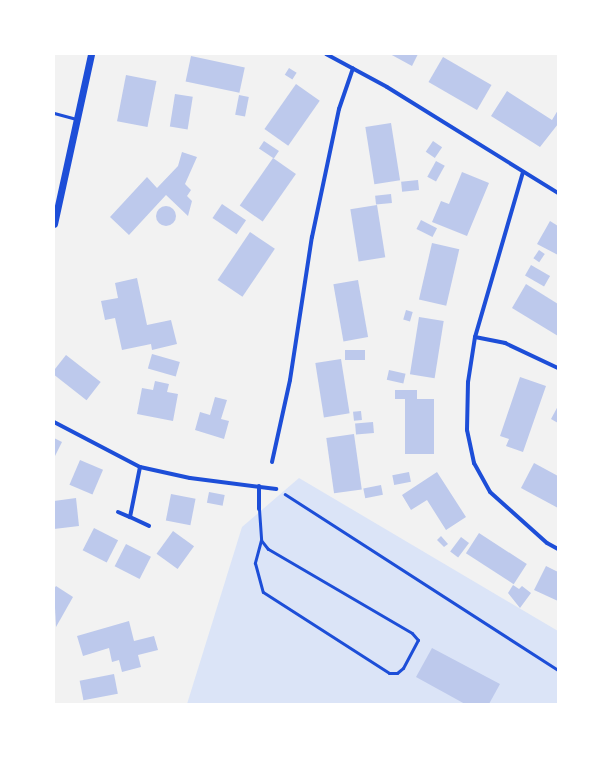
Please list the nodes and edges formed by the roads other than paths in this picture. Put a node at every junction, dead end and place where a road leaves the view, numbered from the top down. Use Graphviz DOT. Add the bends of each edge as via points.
graph roads {
  1 [pos="91,54"];
  2 [pos="326,54"];
  3 [pos="353,68"];
  4 [pos="54,113"];
  5 [pos="77,119"];
  6 [pos="523,172"];
  7 [pos="558,193"];
  8 [pos="54,224"];
  9 [pos="475,337"];
  10 [pos="558,368"];
  11 [pos="54,422"];
  12 [pos="272,462"];
  13 [pos="140,467"];
  14 [pos="259,486"];
  15 [pos="276,489"];
  16 [pos="259,509"];
  17 [pos="118,512"];
  18 [pos="130,517"];
  19 [pos="149,526"];
  20 [pos="261,540"];
  21 [pos="558,549"];
  1 -- 5 [label="street"];
  2 -- 3 [label="street"];
  3 -- 6 [label="street"];
  3 -- 12 [label="street" via="339,109 312,237 290,380"];
  4 -- 5 [label="lane"];
  5 -- 8 [label="street"];
  6 -- 7 [label="street"];
  6 -- 9 [label="street"];
  9 -- 10 [label="street" via="505,343"];
  9 -- 21 [label="street" via="468,382 467,430 474,463 490,492 546,544"];
  11 -- 13 [label="street"];
  13 -- 14 [label="street" via="190,478"];
  13 -- 18 [label="street"];
  14 -- 15 [label="street"];
  14 -- 16 [label="street"];
  16 -- 20 [label="lane"];
  17 -- 18 [label="street"];
  18 -- 19 [label="street"];
  20 -- 20 [label="lane" via="268,549 412,633 418,640 403,668 397,673 389,673 263,592 255,563"];
}
